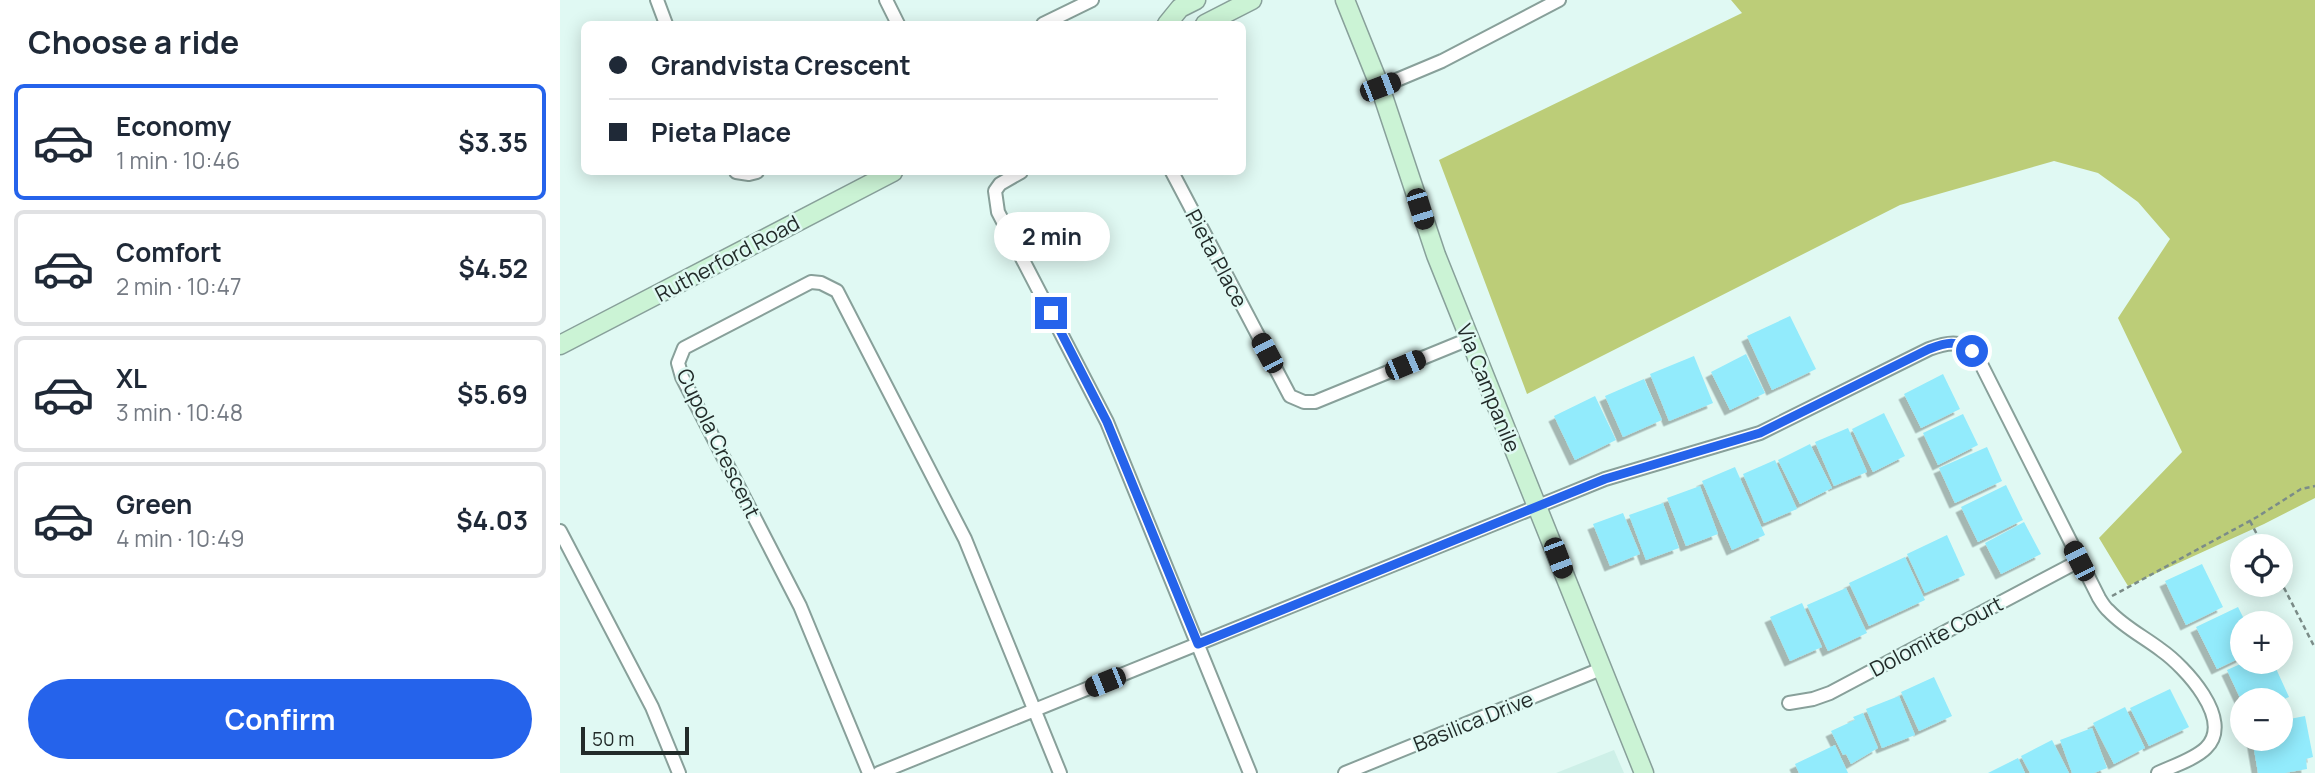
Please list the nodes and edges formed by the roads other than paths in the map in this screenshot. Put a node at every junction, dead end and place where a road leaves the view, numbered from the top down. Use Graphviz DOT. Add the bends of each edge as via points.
graph roads {
  1 [pos="657,0"];
  2 [pos="886,0"];
  3 [pos="1092,0"];
  4 [pos="1196,0"];
  5 [pos="1252,0"];
  6 [pos="1345,0"];
  7 [pos="1559,0"];
  8 [pos="665,21"];
  9 [pos="896,21"];
  10 [pos="1049,21"];
  11 [pos="1169,21"];
  12 [pos="1211,21"];
  13 [pos="1380,87"];
  14 [pos="887,175"];
  15 [pos="1016,175"];
  16 [pos="1174,175"];
  17 [pos="1469,339"];
  18 [pos="560,345"];
  19 [pos="1537,507"];
  20 [pos="560,531"];
  21 [pos="2079,561"];
  22 [pos="1198,644"];
  23 [pos="1601,668"];
  24 [pos="1789,703"];
  25 [pos="1034,710"];
  26 [pos="679,773"];
  27 [pos="869,773"];
  28 [pos="879,773"];
  29 [pos="1060,773"];
  30 [pos="1250,773"];
  31 [pos="1345,773"];
  32 [pos="1644,773"];
  33 [pos="2158,773"];
  1 -- 8 [label="street"];
  2 -- 9 [label="street"];
  3 -- 10 [label="street"];
  4 -- 11 [label="street" via="1180,8"];
  5 -- 12 [label="street"];
  6 -- 13 [label="street, Via Campanile"];
  7 -- 13 [label="street" via="1442,61"];
  13 -- 17 [label="street, Via Campanile" via="1432,245"];
  14 -- 18 [label="street, Rutherford Road"];
  15 -- 22 [label="street" via="995,191 998,212 1107,422"];
  16 -- 17 [label="street, Pieta Place" via="1290,396 1315,402"];
  17 -- 19 [label="street, Via Campanile"];
  19 -- 21 [label="street" via="1625,471 1760,433 1929,349 1961,343 1980,362"];
  19 -- 22 [label="street"];
  19 -- 23 [label="street, Via Campanile"];
  20 -- 26 [label="street" via="652,706"];
  21 -- 24 [label="street, Dolomite Court" via="1830,693"];
  21 -- 33 [label="street" via="2108,611 2183,669 2213,715 2213,738 2205,749"];
  22 -- 25 [label="street"];
  22 -- 30 [label="street"];
  23 -- 31 [label="street, Basilica Drive"];
  23 -- 32 [label="street, Via Campanile"];
  25 -- 27 [label="street, Cupola Crescent" via="965,539 837,291 811,282 684,348 678,363 800,606"];
  25 -- 28 [label="street"];
  25 -- 29 [label="street, Cupola Crescent"];
}
